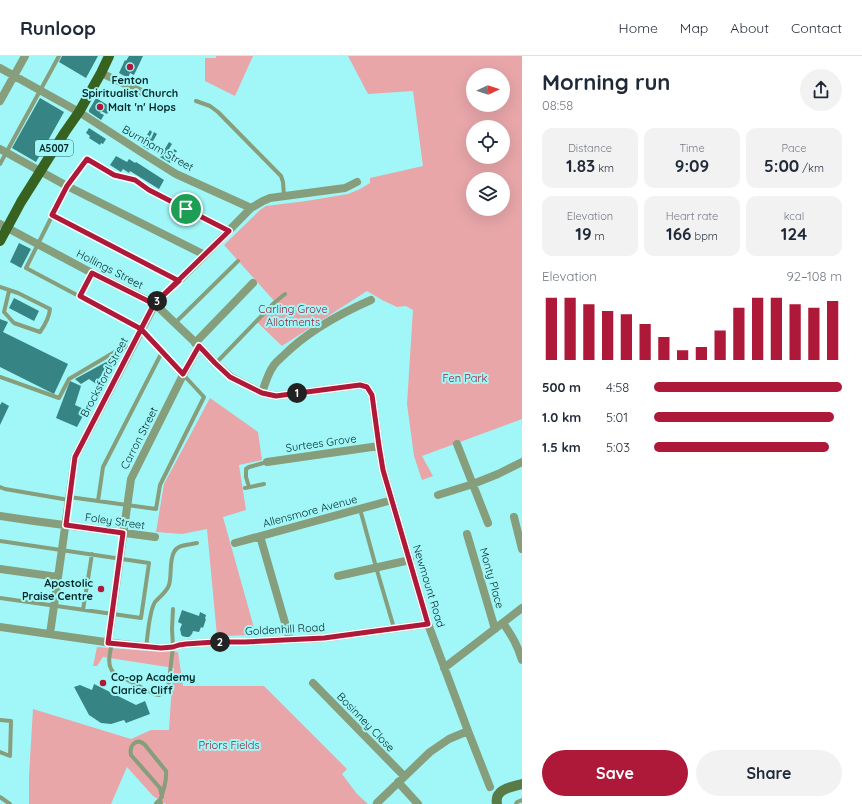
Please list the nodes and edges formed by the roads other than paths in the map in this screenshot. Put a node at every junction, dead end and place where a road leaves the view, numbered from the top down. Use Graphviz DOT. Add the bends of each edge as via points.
graph roads {
  1 [pos="25,56"];
  2 [pos="60,56"];
  3 [pos="109,56"];
  4 [pos="0,68"];
  5 [pos="101,73"];
  6 [pos="13,76"];
  7 [pos="40,91"];
  8 [pos="146,94"];
  9 [pos="0,101"];
  10 [pos="196,101"];
  11 [pos="79,112"];
  12 [pos="3,151"];
  13 [pos="0,164"];
  14 [pos="40,171"];
  15 [pos="357,182"];
  16 [pos="67,186"];
  17 [pos="284,196"];
  18 [pos="252,208"];
  19 [pos="52,215"];
  20 [pos="4,226"];
  21 [pos="229,231"];
  22 [pos="0,241"];
  23 [pos="37,244"];
  24 [pos="205,255"];
  25 [pos="238,261"];
  26 [pos="92,273"];
  27 [pos="179,281"];
  28 [pos="253,283"];
  29 [pos="0,287"];
  30 [pos="8,290"];
  31 [pos="285,294"];
  32 [pos="80,296"];
  33 [pos="371,300"];
  34 [pos="154,304"];
  35 [pos="175,323"];
  36 [pos="141,329"];
  37 [pos="197,345"];
  38 [pos="131,349"];
  39 [pos="162,352"];
  40 [pos="215,363"];
  41 [pos="183,374"];
  42 [pos="0,377"];
  43 [pos="367,387"];
  44 [pos="262,393"];
  45 [pos="457,444"];
  46 [pos="379,446"];
  47 [pos="267,462"];
  48 [pos="522,462"];
  49 [pos="264,484"];
  50 [pos="473,484"];
  51 [pos="0,487"];
  52 [pos="438,495"];
  53 [pos="69,499"];
  54 [pos="392,500"];
  55 [pos="98,501"];
  56 [pos="127,505"];
  57 [pos="360,508"];
  58 [pos="0,516"];
  59 [pos="514,517"];
  60 [pos="488,523"];
  61 [pos="66,525"];
  62 [pos="123,533"];
  63 [pos="467,534"];
  64 [pos="260,536"];
  65 [pos="155,537"];
  66 [pos="0,541"];
  67 [pos="197,543"];
  68 [pos="235,543"];
  69 [pos="522,549"];
  70 [pos="62,550"];
  71 [pos="92,554"];
  72 [pos="120,558"];
  73 [pos="410,560"];
  74 [pos="376,568"];
  75 [pos="0,569"];
  76 [pos="338,576"];
  77 [pos="58,577"];
  78 [pos="0,598"];
  79 [pos="54,605"];
  80 [pos="522,608"];
  81 [pos="173,609"];
  82 [pos="83,610"];
  83 [pos="113,614"];
  84 [pos="502,623"];
  85 [pos="428,624"];
  86 [pos="0,627"];
  87 [pos="394,628"];
  88 [pos="495,629"];
  89 [pos="50,634"];
  90 [pos="290,640"];
  91 [pos="110,643"];
  92 [pos="146,647"];
  93 [pos="173,647"];
  94 [pos="522,660"];
  95 [pos="444,668"];
  96 [pos="313,683"];
  97 [pos="0,720"];
  98 [pos="468,731"];
  99 [pos="0,753"];
  100 [pos="404,776"];
  101 [pos="398,782"];
  102 [pos="519,785"];
  103 [pos="490,787"];
  104 [pos="0,797"];
  105 [pos="522,800"];
  106 [pos="160,801"];
  107 [pos="376,803"];
  108 [pos="10,804"];
  109 [pos="418,804"];
  110 [pos="497,804"];
  111 [pos="516,804"];
  1 -- 6 [label="street"];
  2 -- 7 [label="lane"];
  3 -- 5 [label="main road, A5007"];
  4 -- 6 [label="street, Burnham Street"];
  5 -- 8 [label="street"];
  5 -- 11 [label="main road, A5007"];
  6 -- 7 [label="street, Burnham Street"];
  6 -- 9 [label="street"];
  7 -- 11 [label="street, Burnham Street"];
  7 -- 12 [label="lane"];
  10 -- 17 [label="lane" via="218,112 281,176"];
  11 -- 14 [label="main road, A5007"];
  11 -- 18 [label="street, Burnham Street" via="176,174"];
  12 -- 13 [label="lane"];
  12 -- 14 [label="street"];
  14 -- 16 [label="street"];
  14 -- 20 [label="main road, A5007"];
  15 -- 17 [label="street, Brocksford Street" via="345,188"];
  16 -- 19 [label="lane"];
  16 -- 21 [label="lane" via="87,159 114,175 135,180 158,195"];
  16 -- 24 [label="street"];
  17 -- 18 [label="street, Brocksford Street" via="262,201"];
  18 -- 21 [label="street, Brocksford Street"];
  19 -- 23 [label="lane"];
  19 -- 27 [label="lane"];
  20 -- 22 [label="main road, A5007"];
  20 -- 23 [label="street, Hollings Street"];
  21 -- 24 [label="street, Brocksford Street"];
  23 -- 26 [label="street, Hollings Street"];
  23 -- 32 [label="lane" via="26,268"];
  24 -- 27 [label="street, Brocksford Street"];
  25 -- 35 [label="lane"];
  26 -- 32 [label="lane"];
  26 -- 34 [label="street, Hollings Street"];
  27 -- 34 [label="street, Brocksford Street"];
  28 -- 37 [label="street, Carron Street"];
  29 -- 30 [label="lane"];
  30 -- 30 [label="lane" via="50,309 49,317 40,332 14,323 4,312"];
  31 -- 40 [label="lane"];
  32 -- 36 [label="lane"];
  33 -- 44 [label="street" via="344,312 293,346 274,364 266,378"];
  34 -- 35 [label="street, Hollings Street"];
  34 -- 36 [label="street, Brocksford Street"];
  35 -- 37 [label="street, Hollings Street"];
  36 -- 38 [label="street, Brocksford Street"];
  36 -- 39 [label="lane"];
  37 -- 40 [label="street, Hollings Street"];
  37 -- 41 [label="street, Carron Street"];
  38 -- 42 [label="lane" via="126,347 118,350 69,379 59,398"];
  38 -- 53 [label="street, Brocksford Street" via="75,457"];
  39 -- 41 [label="lane"];
  39 -- 55 [label="lane" via="103,467"];
  40 -- 44 [label="street, Hollings Street" via="230,377"];
  41 -- 56 [label="street, Carron Street" via="131,479"];
  41 -- 56 [label="lane" via="204,397 160,485 156,509"];
  43 -- 44 [label="street, Hollings Street" via="360,385 276,396"];
  43 -- 46 [label="street, Newmount Road" via="372,395"];
  45 -- 50 [label="street"];
  46 -- 47 [label="street, Surtees Grove"];
  46 -- 54 [label="street, Newmount Road"];
  47 -- 49 [label="lane" via="246,469 247,488"];
  48 -- 50 [label="street"];
  50 -- 52 [label="street"];
  50 -- 60 [label="street"];
  51 -- 53 [label="lane"];
  53 -- 55 [label="lane"];
  53 -- 61 [label="street, Brocksford Street"];
  54 -- 57 [label="street, Allensmore Avenue"];
  54 -- 73 [label="street, Newmount Road"];
  55 -- 56 [label="lane"];
  56 -- 62 [label="street, Carron Street"];
  57 -- 64 [label="street, Allensmore Avenue"];
  57 -- 74 [label="lane"];
  58 -- 61 [label="street, Foley Street"];
  59 -- 69 [label="street"];
  61 -- 62 [label="street, Foley Street"];
  61 -- 70 [label="street, Brocksford Street"];
  62 -- 65 [label="street, Foley Street"];
  62 -- 72 [label="street, Carron Street"];
  63 -- 88 [label="street, Monty Place"];
  64 -- 68 [label="street, Allensmore Avenue"];
  64 -- 90 [label="street"];
  66 -- 70 [label="lane"];
  67 -- 92 [label="lane" via="180,546 174,551 169,585 151,611"];
  70 -- 71 [label="lane"];
  70 -- 77 [label="street, Brocksford Street"];
  71 -- 72 [label="lane"];
  71 -- 82 [label="lane"];
  72 -- 83 [label="street, Carron Street"];
  72 -- 83 [label="lane" via="149,563 141,618"];
  73 -- 74 [label="street"];
  73 -- 85 [label="street, Newmount Road"];
  74 -- 76 [label="street"];
  74 -- 87 [label="lane"];
  75 -- 77 [label="street"];
  77 -- 79 [label="street, Brocksford Street"];
  78 -- 79 [label="lane"];
  79 -- 82 [label="lane"];
  79 -- 89 [label="street, Brocksford Street"];
  80 -- 84 [label="street"];
  81 -- 93 [label="lane"];
  82 -- 83 [label="lane"];
  83 -- 91 [label="street, Carron Street"];
  84 -- 88 [label="street"];
  84 -- 94 [label="street" via="517,645"];
  85 -- 87 [label="street, Goldenhill Road"];
  85 -- 95 [label="street, Newmount Road"];
  86 -- 89 [label="street, Goldenhill Road"];
  87 -- 90 [label="street, Goldenhill Road"];
  88 -- 95 [label="street"];
  89 -- 91 [label="street, Goldenhill Road"];
  90 -- 93 [label="street, Goldenhill Road" via="215,642"];
  91 -- 92 [label="street, Goldenhill Road"];
  91 -- 93 [label="lane" via="111,670 159,695 168,689"];
  92 -- 93 [label="street, Goldenhill Road"];
  95 -- 98 [label="street, Newmount Road"];
  96 -- 100 [label="street, Bosinney Close"];
  97 -- 99 [label="lane" via="11,721 10,756"];
  98 -- 100 [label="street" via="449,739 430,752"];
  98 -- 103 [label="street, Newmount Road"];
  100 -- 101 [label="street"];
  101 -- 107 [label="street"];
  101 -- 109 [label="street"];
  102 -- 110 [label="street" via="500,792"];
  104 -- 108 [label="lane"];
  105 -- 111 [label="lane"];
  106 -- 106 [label="lane" via="160,788 131,755 130,750 134,742 146,744 166,771"];
}
